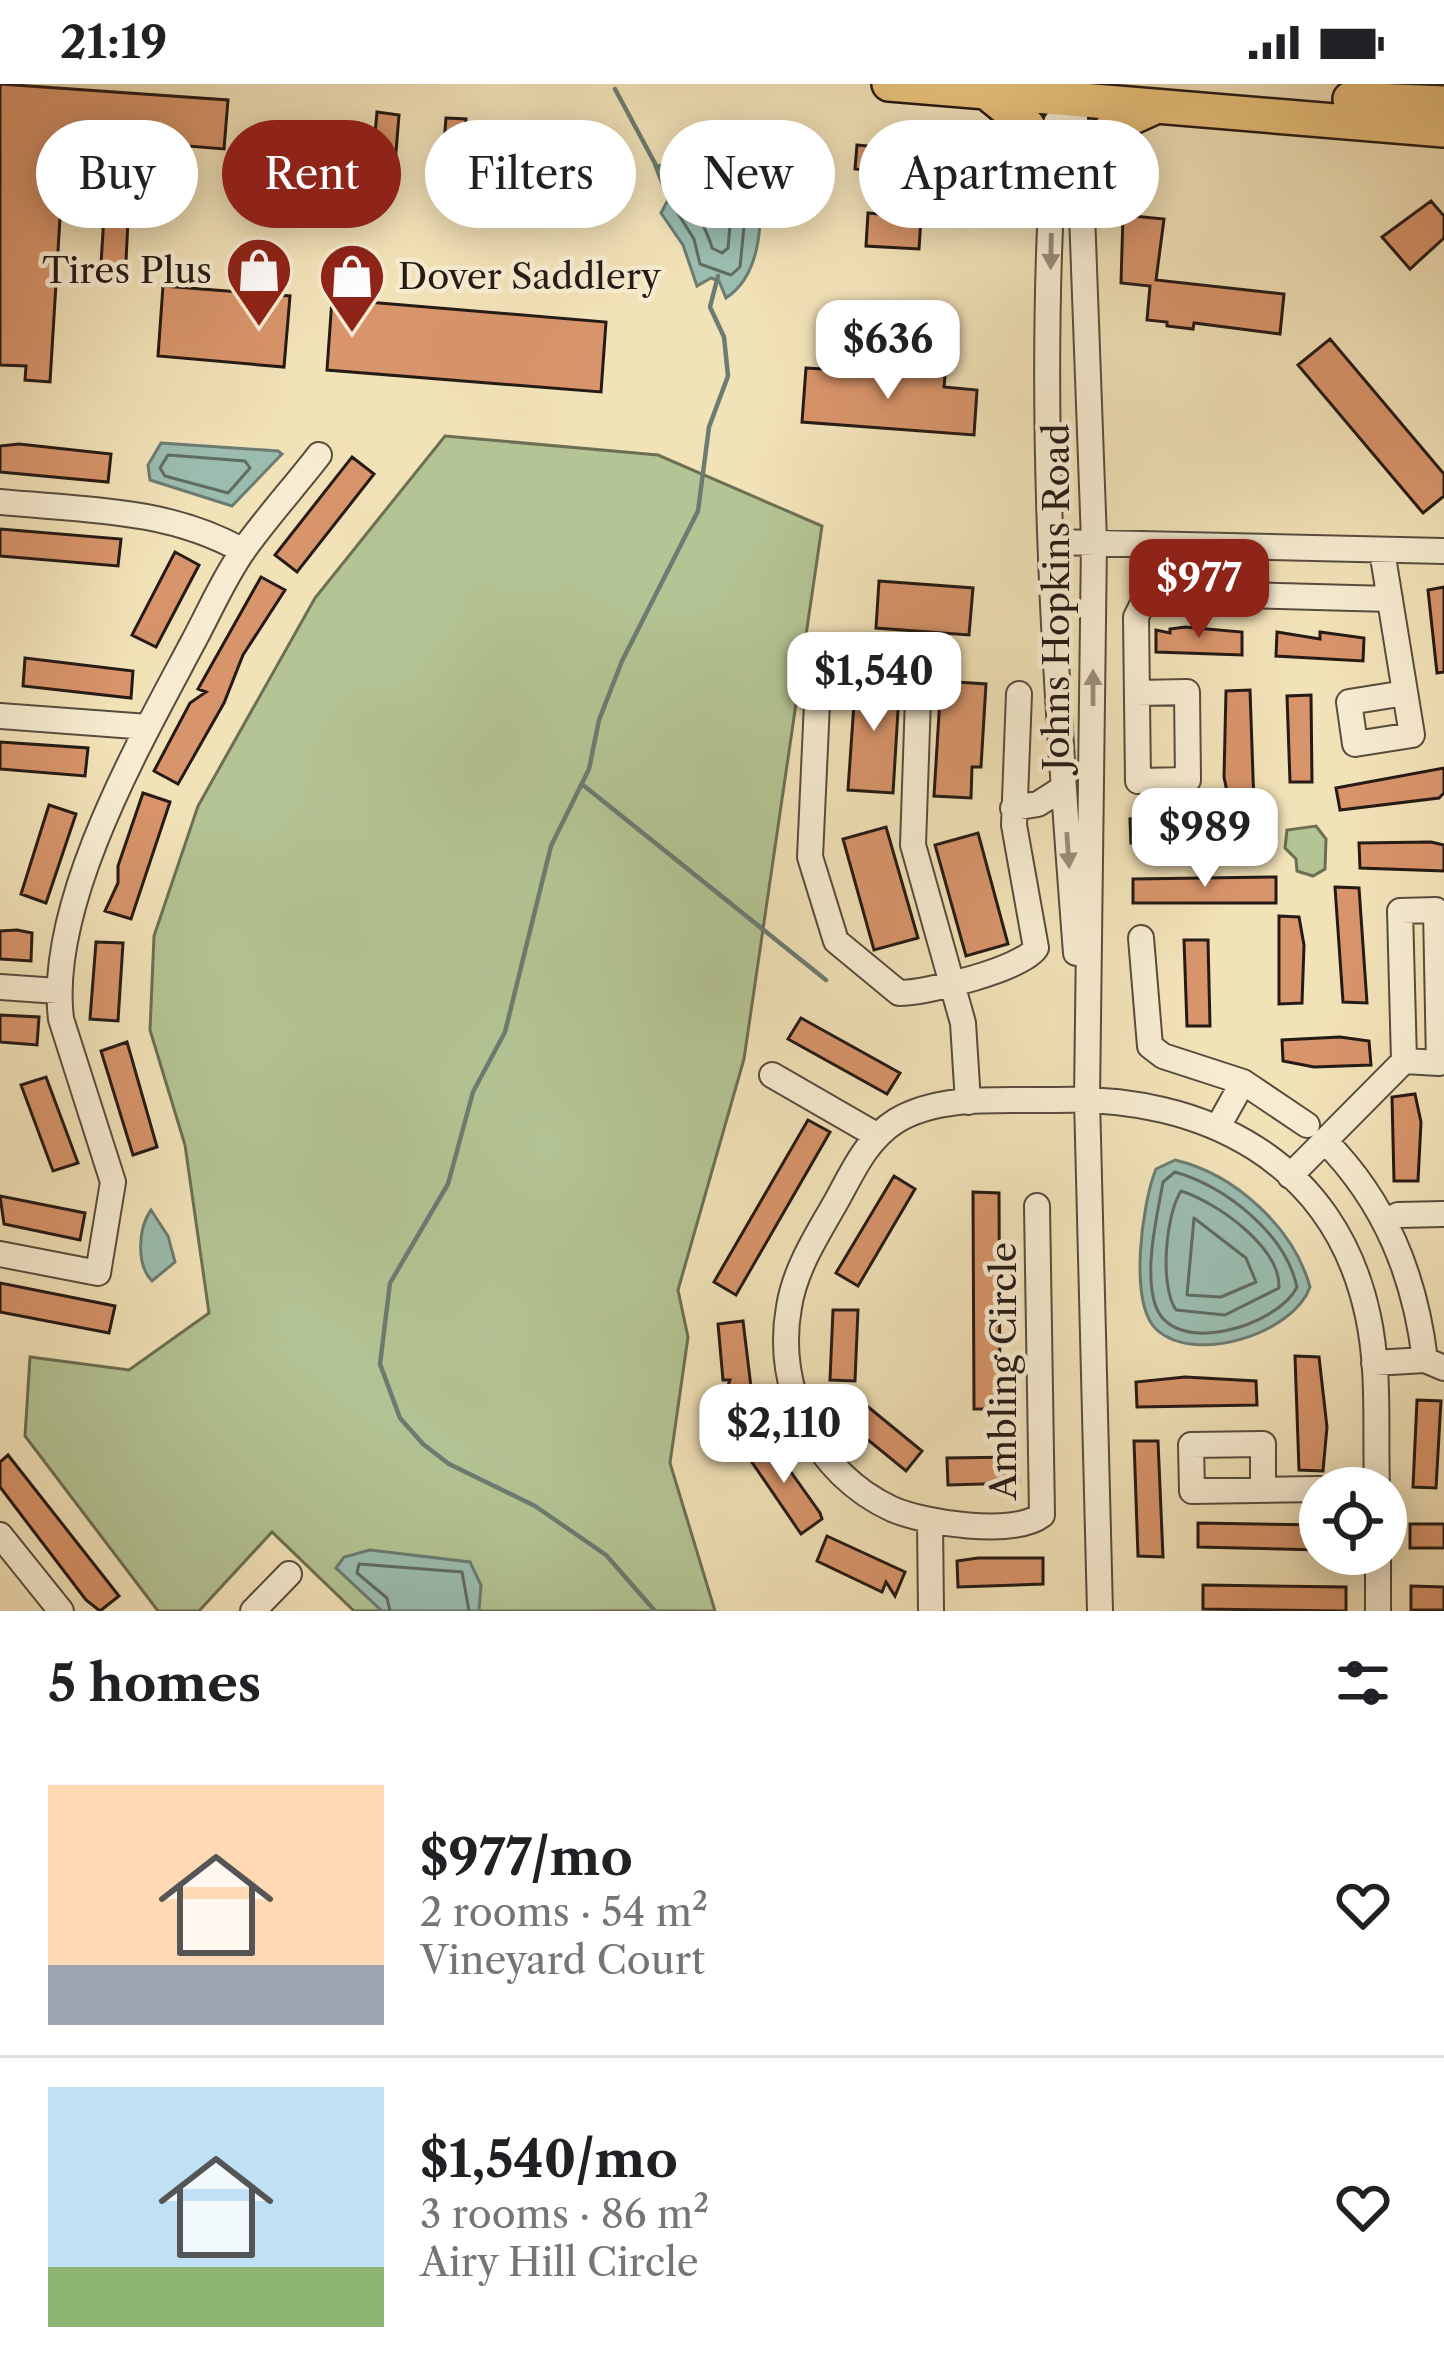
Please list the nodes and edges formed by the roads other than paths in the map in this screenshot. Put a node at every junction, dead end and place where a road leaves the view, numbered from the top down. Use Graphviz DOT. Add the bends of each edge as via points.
graph roads {
  1 [pos="889,84"];
  2 [pos="1074,88"];
  3 [pos="986,92"];
  4 [pos="1444,103"];
  5 [pos="1158,106"];
  6 [pos="1017,120"];
  7 [pos="1058,120"];
  8 [pos="1125,120"];
  9 [pos="1444,130"];
  10 [pos="1064,228"];
  11 [pos="1069,228"];
  12 [pos="319,455"];
  13 [pos="0,502"];
  14 [pos="1094,541"];
  15 [pos="1053,542"];
  16 [pos="243,551"];
  17 [pos="1382,551"];
  18 [pos="1444,551"];
  19 [pos="1390,599"];
  20 [pos="1137,693"];
  21 [pos="1405,693"];
  22 [pos="1019,694"];
  23 [pos="0,716"];
  24 [pos="148,727"];
  25 [pos="1064,788"];
  26 [pos="1013,808"];
  27 [pos="1142,938"];
  28 [pos="950,982"];
  29 [pos="0,987"];
  30 [pos="58,991"];
  31 [pos="1404,1061"];
  32 [pos="772,1075"];
  33 [pos="1243,1082"];
  34 [pos="1087,1099"];
  35 [pos="968,1102"];
  36 [pos="1219,1126"];
  37 [pos="1316,1133"];
  38 [pos="876,1135"];
  39 [pos="1290,1176"];
  40 [pos="1037,1206"];
  41 [pos="1444,1214"];
  42 [pos="1386,1221"];
  43 [pos="0,1254"];
  44 [pos="1373,1363"];
  45 [pos="1434,1364"];
  46 [pos="1376,1467"];
  47 [pos="1299,1489"];
  48 [pos="1263,1490"];
  49 [pos="930,1523"];
  50 [pos="4,1548"];
  51 [pos="290,1574"];
  52 [pos="1378,1575"];
  53 [pos="61,1611"];
  54 [pos="254,1611"];
  55 [pos="931,1611"];
  56 [pos="1100,1611"];
  57 [pos="1378,1611"];
  1 -- 3 [label="highway"];
  2 -- 3 [label="highway"];
  2 -- 5 [label="highway"];
  2 -- 7 [label="street, Johns Hopkins Road"];
  3 -- 6 [label="highway"];
  4 -- 5 [label="highway" via="1272,94"];
  5 -- 8 [label="highway"];
  5 -- 9 [label="highway"];
  10 -- 15 [label="street, Johns Hopkins Road, one-way"];
  11 -- 14 [label="street, Johns Hopkins Road"];
  12 -- 16 [label="street"];
  13 -- 16 [label="street" via="159,517"];
  14 -- 15 [label="street"];
  14 -- 17 [label="street"];
  34 -- 14 [label="street, Johns Hopkins Road, one-way"];
  15 -- 25 [label="street, Johns Hopkins Road"];
  16 -- 24 [label="street"];
  17 -- 18 [label="street"];
  17 -- 19 [label="street"];
  19 -- 20 [label="street" via="1154,596 1136,616"];
  19 -- 21 [label="street"];
  22 -- 26 [label="street"];
  23 -- 24 [label="street"];
  24 -- 30 [label="street" via="69,925"];
  25 -- 26 [label="street"];
  25 -- 34 [label="street, Johns Hopkins Road, one-way"];
  26 -- 28 [label="street" via="1036,948 1016,964"];
  27 -- 33 [label="street" via="1150,1046"];
  28 -- 28 [label="street" via="913,845 919,669 908,659 838,657 818,681 808,838 831,932 899,993"];
  28 -- 35 [label="street"];
  29 -- 30 [label="street"];
  30 -- 43 [label="street" via="112,1182 98,1273"];
  31 -- 31 [label="street" via="1400,910 1436,910 1439,1063"];
  31 -- 37 [label="street"];
  32 -- 38 [label="street"];
  33 -- 36 [label="street"];
  33 -- 37 [label="street"];
  34 -- 35 [label="street"];
  34 -- 36 [label="street" via="1169,1109"];
  34 -- 56 [label="street, Johns Hopkins Road"];
  35 -- 38 [label="street" via="911,1113"];
  36 -- 39 [label="street"];
  37 -- 39 [label="street"];
  37 -- 42 [label="street"];
  38 -- 49 [label="street, Ambling Circle" via="799,1271 788,1308 788,1366 801,1420 833,1466 881,1504"];
  39 -- 44 [label="street" via="1350,1259"];
  40 -- 49 [label="street, Ambling Circle" via="1042,1515 1028,1523"];
  41 -- 42 [label="street"];
  42 -- 45 [label="street"];
  44 -- 45 [label="street"];
  44 -- 46 [label="street"];
  47 -- 48 [label="street"];
  49 -- 55 [label="street"];
  50 -- 53 [label="street"];
  51 -- 54 [label="street"];
  52 -- 57 [label="street"];
}
